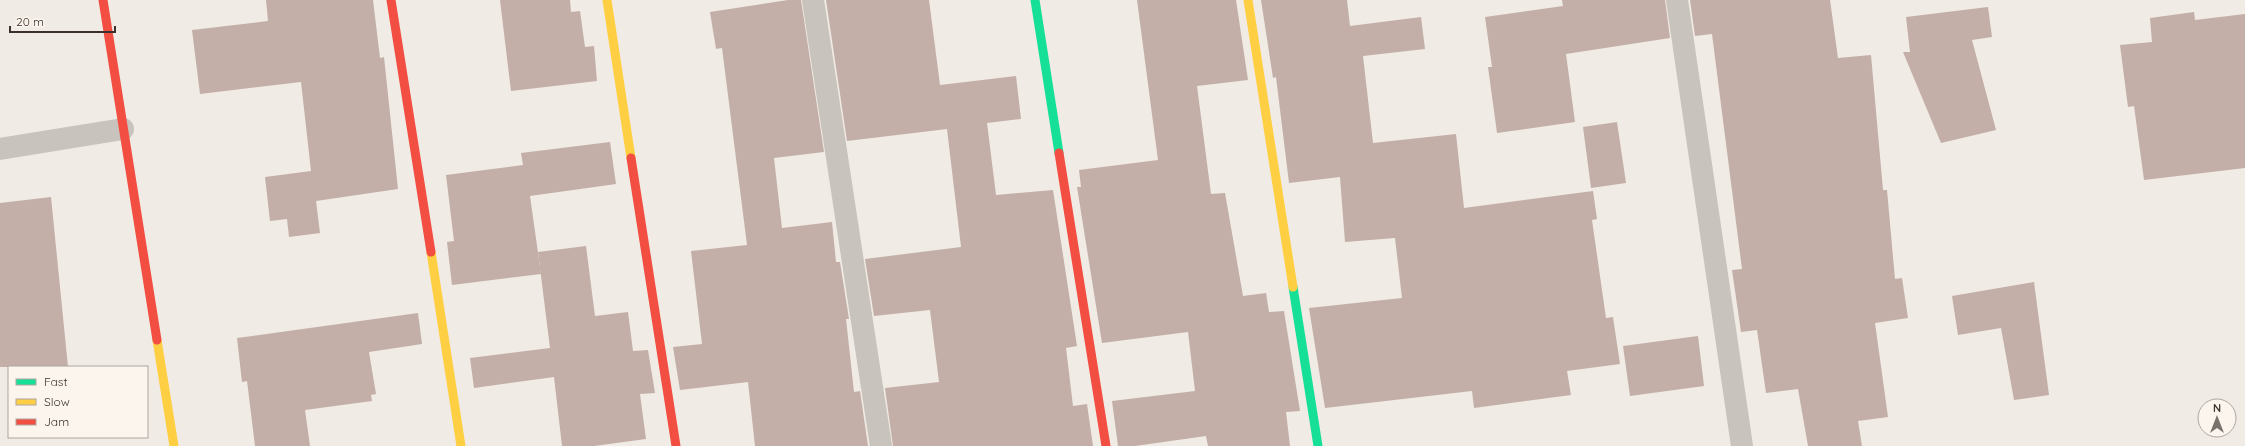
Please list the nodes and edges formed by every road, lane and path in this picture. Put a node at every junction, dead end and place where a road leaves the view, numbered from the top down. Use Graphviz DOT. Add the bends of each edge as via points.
graph roads {
  1 [pos="103,0"];
  2 [pos="391,0"];
  3 [pos="607,0"];
  4 [pos="812,0"];
  5 [pos="1035,0"];
  6 [pos="1248,0"];
  7 [pos="1677,0"];
  8 [pos="124,129"];
  9 [pos="0,149"];
  10 [pos="174,446"];
  11 [pos="461,446"];
  12 [pos="676,446"];
  13 [pos="881,446"];
  14 [pos="1106,446"];
  15 [pos="1318,446"];
  16 [pos="1742,446"];
  1 -- 8 [label="street"];
  2 -- 11 [label="street"];
  3 -- 12 [label="street"];
  4 -- 13 [label="street"];
  5 -- 14 [label="street"];
  6 -- 15 [label="street"];
  7 -- 16 [label="street"];
  8 -- 9 [label="street"];
  8 -- 10 [label="street"];
}
